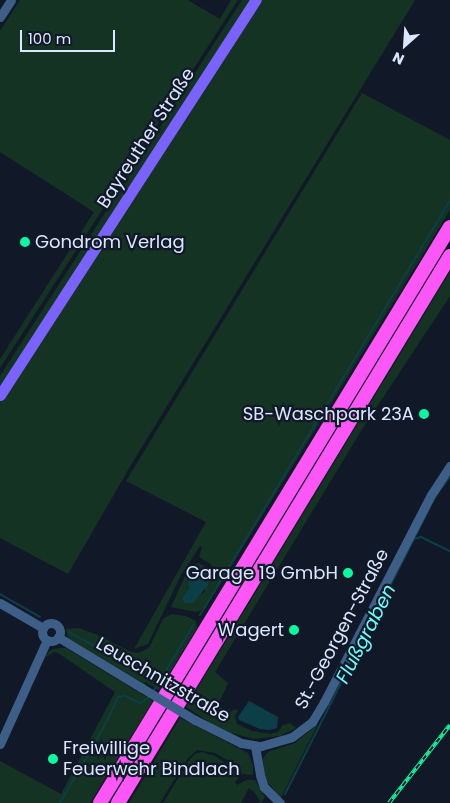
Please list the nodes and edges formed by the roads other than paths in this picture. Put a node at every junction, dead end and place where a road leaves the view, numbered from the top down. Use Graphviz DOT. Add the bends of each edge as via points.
graph roads {
  1 [pos="11,0"];
  2 [pos="256,0"];
  3 [pos="0,17"];
  4 [pos="450,227"];
  5 [pos="450,256"];
  6 [pos="0,395"];
  7 [pos="450,466"];
  8 [pos="0,604"];
  9 [pos="43,628"];
  10 [pos="58,637"];
  11 [pos="47,640"];
  12 [pos="0,744"];
  13 [pos="255,746"];
  14 [pos="100,803"];
  15 [pos="118,803"];
  16 [pos="280,803"];
  1 -- 3 [label="street"];
  2 -- 6 [label="main road, Bayreuther Straße"];
  4 -- 14 [label="highway"];
  5 -- 15 [label="highway"];
  7 -- 13 [label="street, St.-Georgen-Straße" via="430,495 319,712 312,722 292,737 274,744"];
  8 -- 9 [label="street, Leuschnitzstraße"];
  9 -- 10 [label="street, Leuschnitzstraße" via="49,623 56,625 60,630"];
  9 -- 11 [label="street" via="42,634"];
  10 -- 11 [label="street"];
  10 -- 13 [label="street, Leuschnitzstraße, bridge" via="195,720 229,738"];
  11 -- 12 [label="street"];
  13 -- 16 [label="street" via="264,786"];
}
